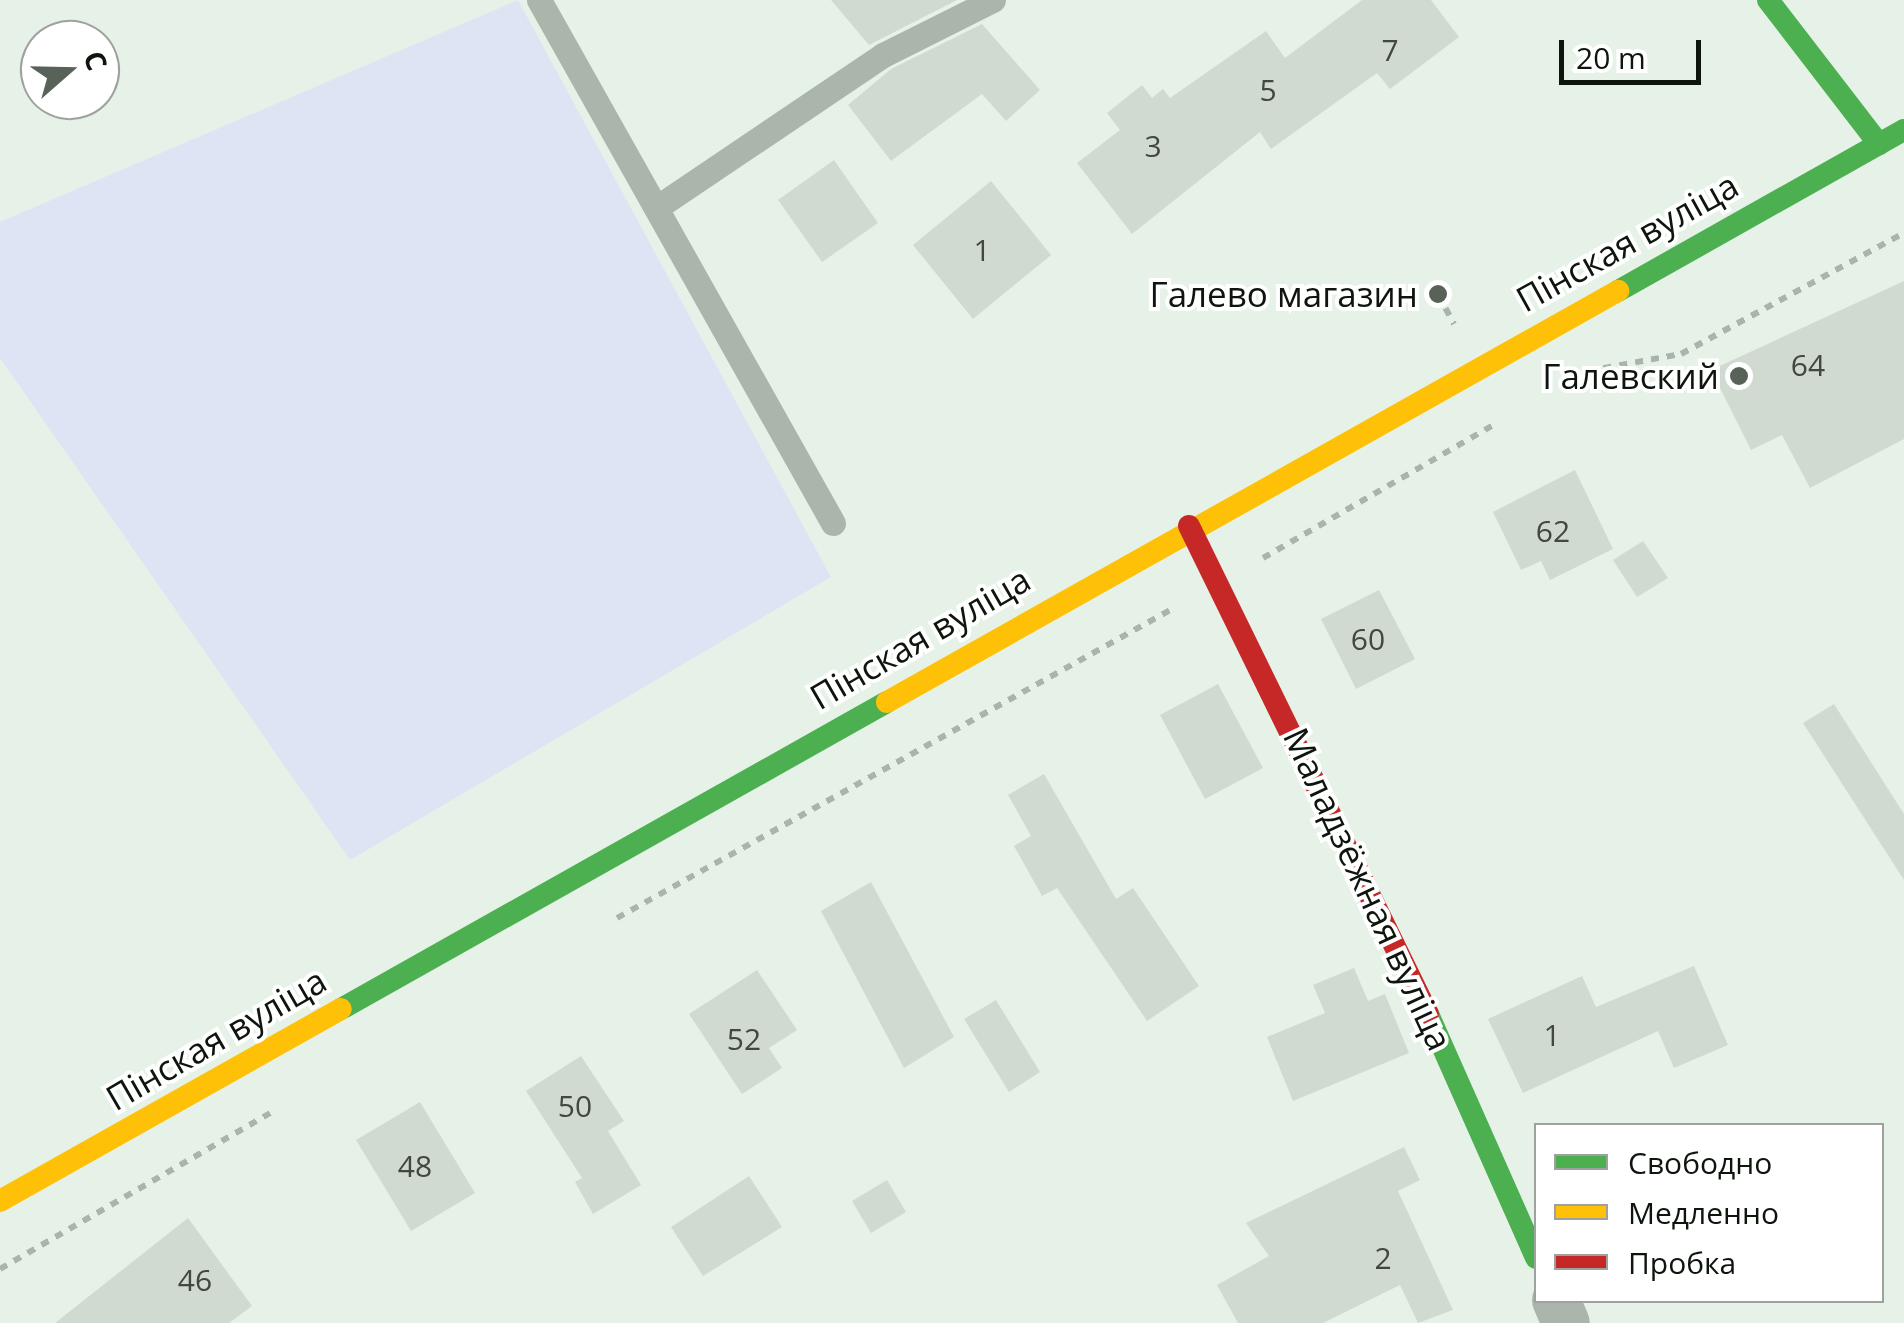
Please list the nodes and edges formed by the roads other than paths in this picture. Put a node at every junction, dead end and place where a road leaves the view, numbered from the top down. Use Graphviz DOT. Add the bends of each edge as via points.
graph roads {
  1 [pos="539,0"];
  2 [pos="993,0"];
  3 [pos="1768,0"];
  4 [pos="1904,130"];
  5 [pos="1879,144"];
  6 [pos="659,206"];
  7 [pos="833,523"];
  8 [pos="1189,526"];
  9 [pos="0,1202"];
  10 [pos="1534,1253"];
  1 -- 6 [label="lane"];
  2 -- 6 [label="lane" via="884,55"];
  3 -- 5 [label="main road"];
  4 -- 5 [label="main road, Пінская вуліца"];
  5 -- 8 [label="main road, Пінская вуліца"];
  6 -- 7 [label="lane"];
  8 -- 9 [label="main road, Пінская вуліца"];
  8 -- 10 [label="main road, Маладзёжная вуліца" via="1371,884"];
}
